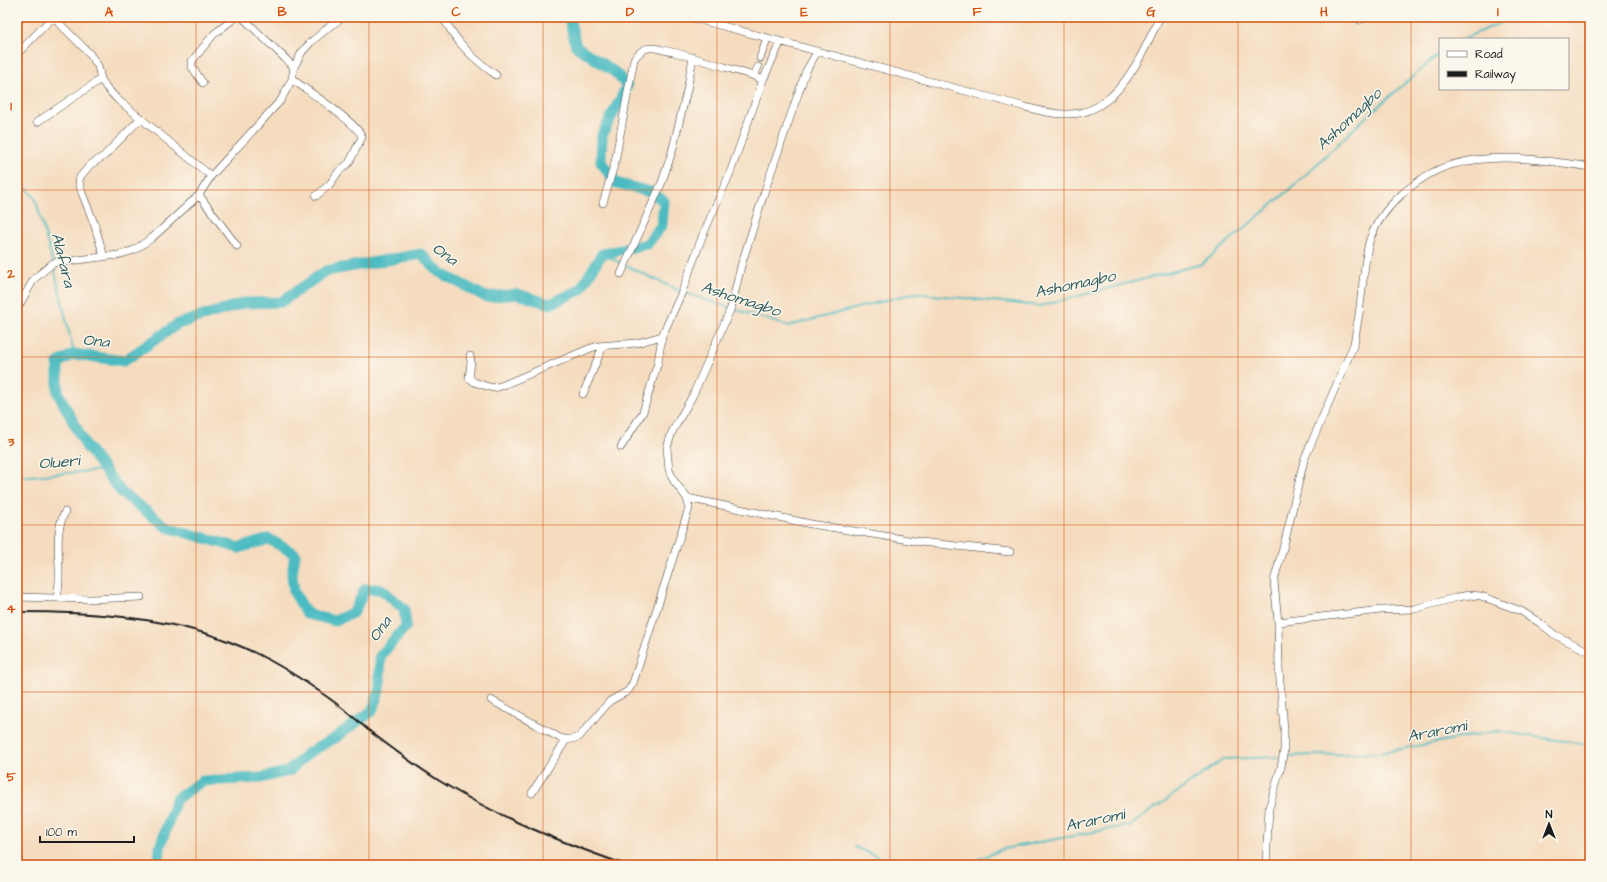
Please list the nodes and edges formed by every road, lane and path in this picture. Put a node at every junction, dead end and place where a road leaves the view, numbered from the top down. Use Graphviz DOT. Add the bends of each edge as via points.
graph roads {
  1 [pos="53,17"];
  2 [pos="344,17"];
  3 [pos="443,17"];
  4 [pos="689,17"];
  5 [pos="1160,17"];
  6 [pos="767,39"];
  7 [pos="780,43"];
  8 [pos="817,52"];
  9 [pos="17,54"];
  10 [pos="693,57"];
  11 [pos="760,58"];
  12 [pos="294,67"];
  13 [pos="758,67"];
  14 [pos="496,75"];
  15 [pos="754,76"];
  16 [pos="102,79"];
  17 [pos="292,79"];
  18 [pos="763,80"];
  19 [pos="203,83"];
  20 [pos="141,118"];
  21 [pos="37,122"];
  22 [pos="1590,167"];
  23 [pos="211,176"];
  24 [pos="199,195"];
  25 [pos="316,196"];
  26 [pos="603,203"];
  27 [pos="237,246"];
  28 [pos="104,257"];
  29 [pos="621,274"];
  30 [pos="17,309"];
  31 [pos="662,336"];
  32 [pos="603,346"];
  33 [pos="470,356"];
  34 [pos="583,394"];
  35 [pos="621,447"];
  36 [pos="687,498"];
  37 [pos="64,512"];
  38 [pos="1010,552"];
  39 [pos="17,597"];
  40 [pos="57,597"];
  41 [pos="141,597"];
  42 [pos="1278,622"];
  43 [pos="1590,652"];
  44 [pos="492,700"];
  45 [pos="566,740"];
  46 [pos="532,793"];
  47 [pos="1266,865"];
  1 -- 9 [label="street"];
  1 -- 16 [label="street" via="89,53 98,66"];
  2 -- 12 [label="street" via="310,43"];
  3 -- 14 [label="street" via="458,41"];
  4 -- 6 [label="street"];
  5 -- 8 [label="street" via="1119,88 1092,109 1070,114 1018,106"];
  6 -- 7 [label="street"];
  6 -- 11 [label="street"];
  7 -- 8 [label="street"];
  7 -- 18 [label="street"];
  8 -- 36 [label="street" via="806,71 767,182 731,308 693,395 672,432 667,448 669,470"];
  10 -- 15 [label="street"];
  10 -- 26 [label="street" via="650,48 643,50 634,59 615,162"];
  10 -- 29 [label="street" via="672,152 662,182"];
  12 -- 17 [label="street"];
  12 -- 19 [label="street" via="242,17 236,17 214,34 192,61 192,67"];
  13 -- 15 [label="street"];
  15 -- 18 [label="street"];
  16 -- 20 [label="street" via="117,99"];
  16 -- 21 [label="street"];
  17 -- 23 [label="street" via="280,100"];
  17 -- 25 [label="street" via="361,132 362,137 349,163"];
  18 -- 31 [label="street" via="730,173"];
  20 -- 23 [label="street"];
  20 -- 28 [label="street" via="104,156 90,165 80,176 82,193"];
  22 -- 42 [label="street" via="1523,159 1481,159 1450,165 1431,173 1412,186 1392,203 1381,219 1371,236 1367,250 1354,344 1312,440 1298,481 1274,581"];
  23 -- 24 [label="street"];
  24 -- 27 [label="street"];
  24 -- 28 [label="street" via="144,244 134,250"];
  28 -- 30 [label="street" via="54,263 34,279"];
  31 -- 32 [label="street" via="637,343"];
  31 -- 35 [label="street" via="658,362 643,412"];
  32 -- 33 [label="street" via="591,348 511,383 493,388 469,378"];
  32 -- 34 [label="street"];
  36 -- 38 [label="street" via="811,524 921,542"];
  36 -- 45 [label="street" via="689,508 686,519 631,687 610,701 578,737"];
  37 -- 40 [label="street" via="59,532 60,586"];
  39 -- 40 [label="street"];
  40 -- 41 [label="street"];
  42 -- 43 [label="street" via="1381,610 1414,609 1458,597 1481,596 1521,611 1561,638"];
  42 -- 47 [label="street" via="1284,750 1269,808"];
  44 -- 45 [label="street"];
  45 -- 46 [label="street"];
}
